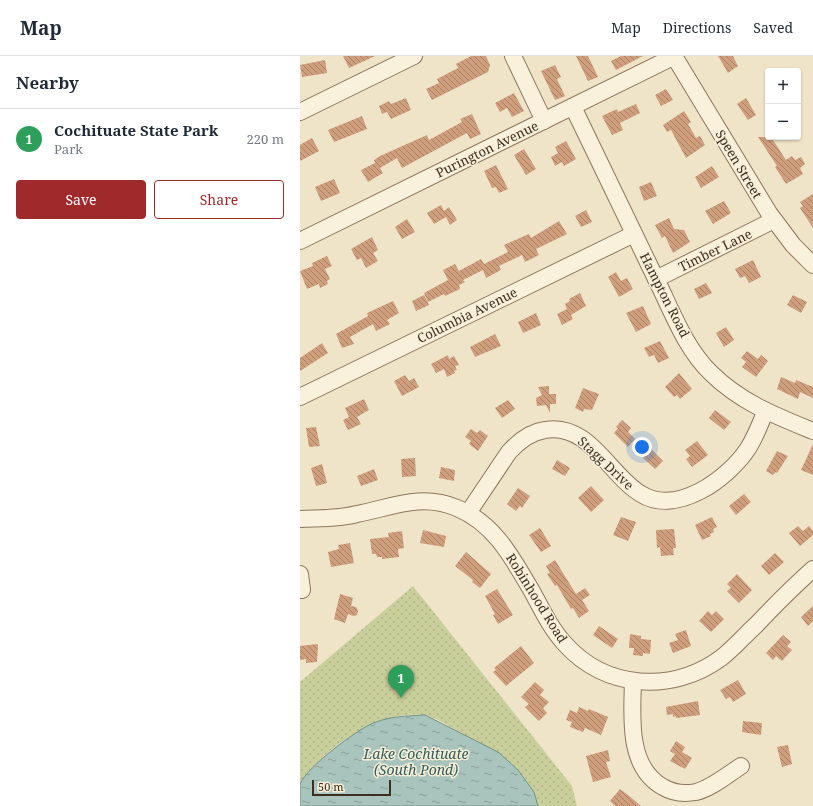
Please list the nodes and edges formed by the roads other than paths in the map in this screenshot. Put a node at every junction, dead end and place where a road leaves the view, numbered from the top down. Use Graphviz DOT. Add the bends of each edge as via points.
graph roads {
  1 [pos="414,56"];
  2 [pos="513,56"];
  3 [pos="674,56"];
  4 [pos="573,106"];
  5 [pos="300,112"];
  6 [pos="544,121"];
  7 [pos="774,220"];
  8 [pos="634,234"];
  9 [pos="300,241"];
  10 [pos="813,265"];
  11 [pos="656,279"];
  12 [pos="300,397"];
  13 [pos="765,412"];
  14 [pos="813,431"];
  15 [pos="468,513"];
  16 [pos="300,519"];
  17 [pos="813,569"];
  18 [pos="300,574"];
  19 [pos="302,590"];
  20 [pos="633,682"];
  21 [pos="741,766"];
  1 -- 5 [label="street"];
  2 -- 6 [label="street"];
  3 -- 4 [label="street, Purington Avenue"];
  3 -- 7 [label="street, Speen Street"];
  4 -- 6 [label="street, Purington Avenue"];
  4 -- 8 [label="street, Hampton Road"];
  6 -- 9 [label="street, Purington Avenue"];
  7 -- 10 [label="street, Speen Street" via="797,250"];
  7 -- 11 [label="street, Timber Lane"];
  8 -- 11 [label="street, Hampton Road"];
  8 -- 12 [label="street, Columbia Avenue"];
  11 -- 13 [label="street, Hampton Road" via="680,328 703,365 732,391"];
  13 -- 14 [label="street, Hampton Road"];
  13 -- 15 [label="street, Stagg Drive" via="753,438 738,460 708,487 685,497 663,501 652,499 634,490 581,438 562,429 539,431 517,443"];
  15 -- 16 [label="street, Robinhood Road" via="444,504 416,501 343,517"];
  15 -- 20 [label="street, Robinhood Road" via="490,530 506,550 556,632 573,652 596,670"];
  17 -- 20 [label="street, Robinhood Road" via="730,650 710,665 673,680"];
  18 -- 19 [label="street"];
  20 -- 21 [label="street" via="632,706 636,749 649,778 676,792 696,792"];
}
